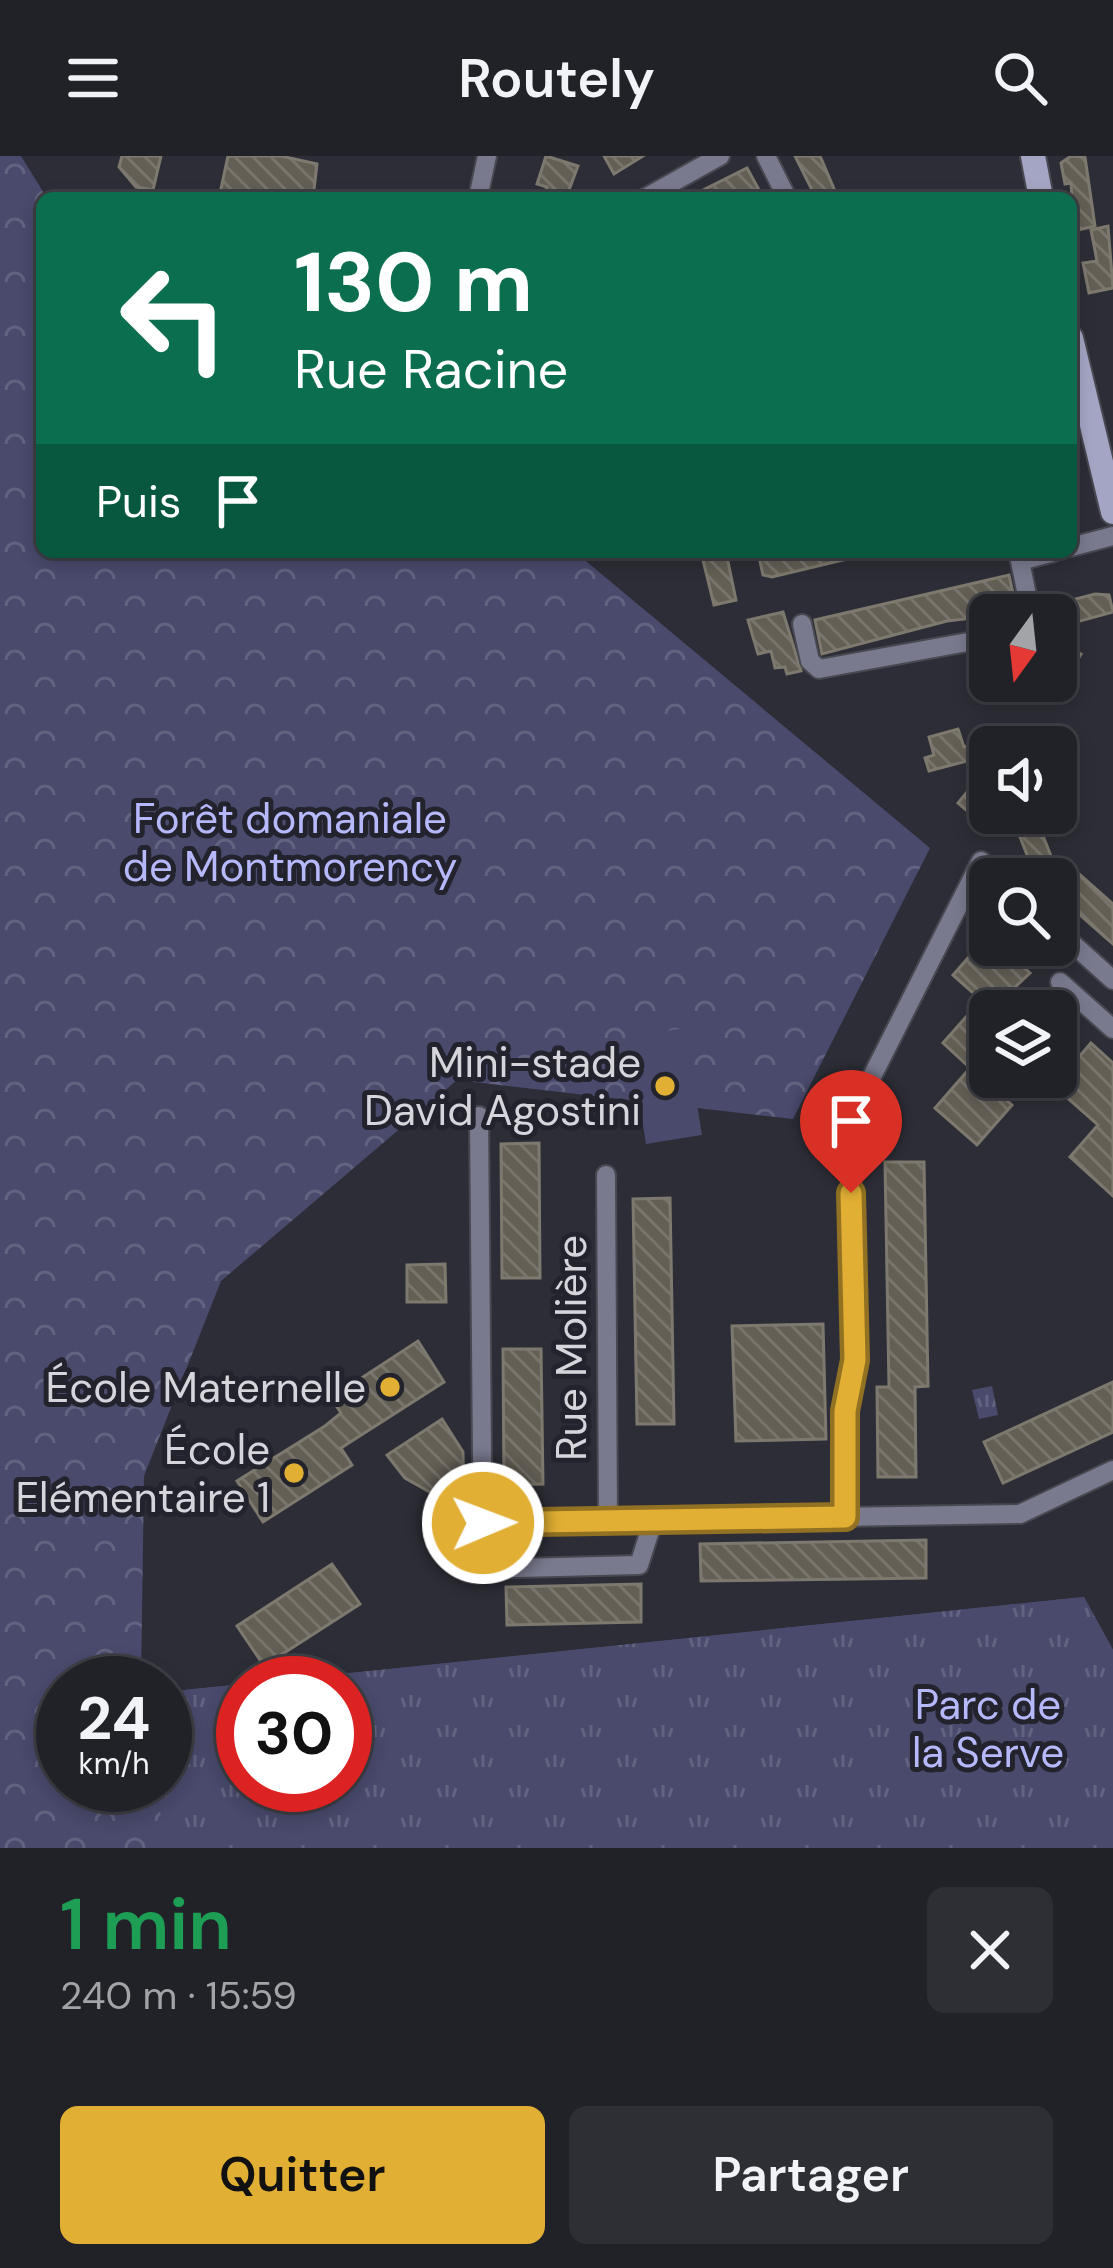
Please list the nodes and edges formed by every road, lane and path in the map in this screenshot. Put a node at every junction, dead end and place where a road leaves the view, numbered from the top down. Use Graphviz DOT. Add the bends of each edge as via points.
graph roads {
  1 [pos="487,156"];
  2 [pos="720,156"];
  3 [pos="766,156"];
  4 [pos="1033,156"];
  5 [pos="479,192"];
  6 [pos="656,192"];
  7 [pos="784,192"];
  8 [pos="1041,192"];
  9 [pos="1077,356"];
  10 [pos="1103,435"];
  11 [pos="1113,512"];
  12 [pos="1113,536"];
  13 [pos="1077,545"];
  14 [pos="1031,558"];
  15 [pos="1027,594"];
  16 [pos="802,624"];
  17 [pos="969,642"];
  18 [pos="969,883"];
  19 [pos="1077,948"];
  20 [pos="1113,980"];
  21 [pos="1060,982"];
  22 [pos="1113,1029"];
  23 [pos="479,1116"];
  24 [pos="605,1174"];
  25 [pos="1113,1470"];
  26 [pos="845,1517"];
  27 [pos="608,1521"];
  28 [pos="653,1521"];
  29 [pos="483,1523"];
  1 -- 5 [label="street"];
  2 -- 6 [label="street"];
  3 -- 7 [label="street"];
  4 -- 8 [label="main road"];
  9 -- 10 [label="main road"];
  10 -- 11 [label="main road"];
  12 -- 13 [label="street"];
  14 -- 15 [label="street" via="1020,561"];
  16 -- 17 [label="street" via="819,669"];
  18 -- 26 [label="street" via="850,1120 855,1360 845,1411"];
  19 -- 20 [label="street"];
  21 -- 22 [label="street"];
  23 -- 29 [label="street"];
  24 -- 27 [label="street, Rue Molière"];
  25 -- 26 [label="street" via="1020,1514"];
  26 -- 28 [label="street"];
  27 -- 28 [label="street"];
  27 -- 29 [label="street"];
  28 -- 29 [label="street" via="639,1565 483,1569"];
}
